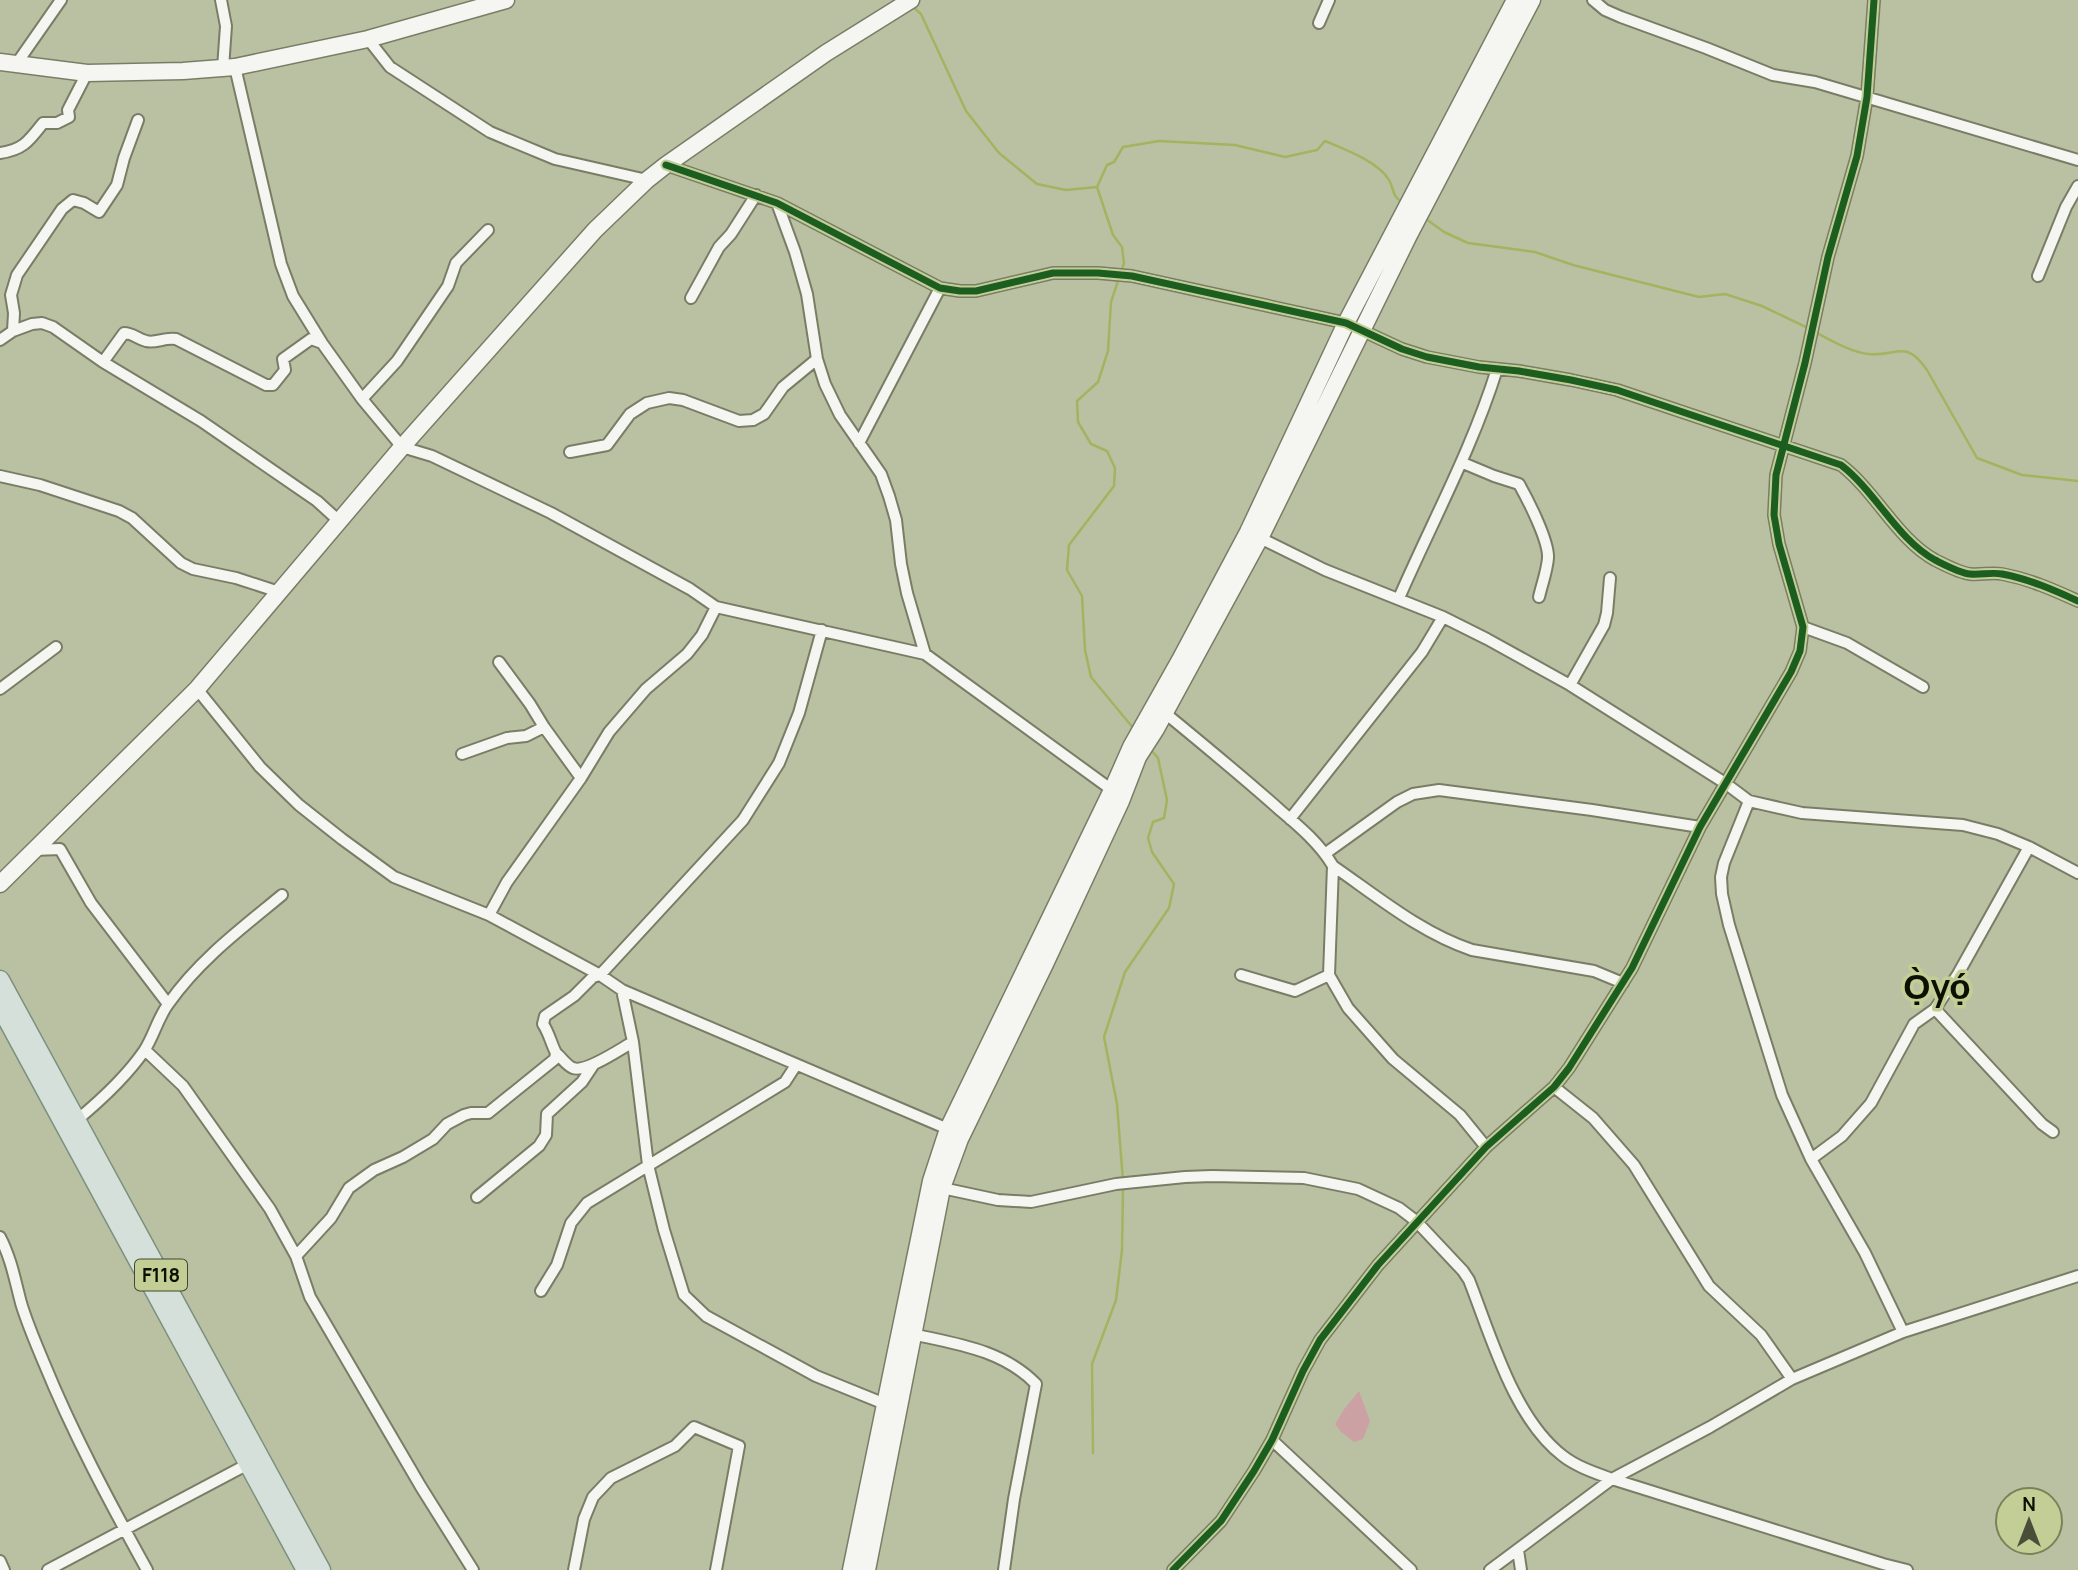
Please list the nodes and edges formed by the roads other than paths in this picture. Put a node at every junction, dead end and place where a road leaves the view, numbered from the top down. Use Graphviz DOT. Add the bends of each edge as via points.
graph roads {
  1 [pos="61,0"];
  2 [pos="221,0"];
  3 [pos="506,0"];
  4 [pos="1329,0"];
  5 [pos="1515,0"];
  6 [pos="1532,0"];
  7 [pos="1593,0"];
  8 [pos="1874,0"];
  9 [pos="905,4"];
  10 [pos="1319,23"];
  11 [pos="368,39"];
  12 [pos="0,61"];
  13 [pos="17,62"];
  14 [pos="229,68"];
  15 [pos="87,74"];
  16 [pos="1867,97"];
  17 [pos="138,120"];
  18 [pos="0,153"];
  19 [pos="2078,160"];
  20 [pos="666,165"];
  21 [pos="647,180"];
  22 [pos="1428,181"];
  23 [pos="2078,186"];
  24 [pos="756,195"];
  25 [pos="777,203"];
  26 [pos="488,230"];
  27 [pos="1402,233"];
  28 [pos="2038,276"];
  29 [pos="940,288"];
  30 [pos="691,298"];
  31 [pos="1346,323"];
  32 [pos="13,331"];
  33 [pos="1363,331"];
  34 [pos="0,341"];
  35 [pos="323,343"];
  36 [pos="817,359"];
  37 [pos="103,362"];
  38 [pos="1497,369"];
  39 [pos="362,399"];
  40 [pos="859,443"];
  41 [pos="1784,446"];
  42 [pos="401,447"];
  43 [pos="570,452"];
  44 [pos="1463,463"];
  45 [pos="0,476"];
  46 [pos="340,521"];
  47 [pos="1260,538"];
  48 [pos="1610,578"];
  49 [pos="279,592"];
  50 [pos="1538,597"];
  51 [pos="1399,598"];
  52 [pos="2078,601"];
  53 [pos="716,607"];
  54 [pos="1443,617"];
  55 [pos="1803,627"];
  56 [pos="822,631"];
  57 [pos="56,647"];
  58 [pos="925,654"];
  59 [pos="499,662"];
  60 [pos="1185,662"];
  61 [pos="1570,685"];
  62 [pos="1923,687"];
  63 [pos="0,689"];
  64 [pos="198,689"];
  65 [pos="1164,713"];
  66 [pos="1151,725"];
  67 [pos="544,727"];
  68 [pos="1135,752"];
  69 [pos="462,754"];
  70 [pos="581,778"];
  71 [pos="1725,783"];
  72 [pos="1112,790"];
  73 [pos="1749,801"];
  74 [pos="1290,818"];
  75 [pos="1700,827"];
  76 [pos="2029,847"];
  77 [pos="34,850"];
  78 [pos="1326,853"];
  79 [pos="1333,866"];
  80 [pos="2078,873"];
  81 [pos="0,884"];
  82 [pos="282,895"];
  83 [pos="489,915"];
  84 [pos="1038,961"];
  85 [pos="600,975"];
  86 [pos="1241,975"];
  87 [pos="1329,975"];
  88 [pos="0,980"];
  89 [pos="1623,983"];
  90 [pos="622,990"];
  91 [pos="168,1004"];
  92 [pos="0,1006"];
  93 [pos="1935,1009"];
  94 [pos="633,1042"];
  95 [pos="145,1050"];
  96 [pos="556,1053"];
  97 [pos="594,1065"];
  98 [pos="796,1065"];
  99 [pos="1554,1087"];
  100 [pos="77,1121"];
  101 [pos="948,1129"];
  102 [pos="2053,1132"];
  103 [pos="1486,1147"];
  104 [pos="1811,1159"];
  105 [pos="648,1165"];
  106 [pos="942,1188"];
  107 [pos="477,1197"];
  108 [pos="1416,1221"];
  109 [pos="0,1237"];
  110 [pos="296,1256"];
  111 [pos="2078,1276"];
  112 [pos="541,1291"];
  113 [pos="1903,1332"];
  114 [pos="912,1334"];
  115 [pos="1792,1379"];
  116 [pos="885,1404"];
  117 [pos="1272,1440"];
  118 [pos="250,1463"];
  119 [pos="1612,1479"];
  120 [pos="874,1496"];
  121 [pos="124,1529"];
  122 [pos="1518,1550"];
  123 [pos="0,1561"];
  124 [pos="1882,1567"];
  125 [pos="1173,1569"];
  126 [pos="4,1570"];
  127 [pos="48,1570"];
  128 [pos="147,1570"];
  129 [pos="306,1570"];
  130 [pos="320,1570"];
  131 [pos="474,1570"];
  132 [pos="574,1570"];
  133 [pos="716,1570"];
  134 [pos="851,1570"];
  135 [pos="867,1570"];
  136 [pos="1004,1570"];
  137 [pos="1411,1570"];
  138 [pos="1490,1570"];
  139 [pos="1521,1570"];
  140 [pos="1908,1570"];
  1 -- 13 [label="street"];
  2 -- 14 [label="street"];
  3 -- 11 [label="main road"];
  4 -- 10 [label="street"];
  5 -- 22 [label="main road"];
  6 -- 22 [label="main road"];
  7 -- 16 [label="street" via="1620,17 1773,75"];
  8 -- 16 [label="street"];
  9 -- 20 [label="main road"];
  11 -- 14 [label="main road"];
  11 -- 21 [label="street" via="390,67 490,132 555,159"];
  12 -- 13 [label="main road"];
  13 -- 15 [label="main road"];
  14 -- 15 [label="main road"];
  14 -- 35 [label="street" via="281,264 292,296"];
  15 -- 18 [label="street" via="68,110 69,117 43,123 16,151"];
  16 -- 19 [label="street"];
  16 -- 41 [label="street" via="1857,156"];
  17 -- 32 [label="street" via="117,185 99,212 73,200 17,275 11,295"];
  20 -- 21 [label="main road"];
  20 -- 24 [label="street"];
  21 -- 42 [label="main road" via="595,230"];
  22 -- 27 [label="main road"];
  23 -- 28 [label="street"];
  24 -- 25 [label="street"];
  24 -- 30 [label="street" via="719,247"];
  25 -- 29 [label="street"];
  25 -- 36 [label="street" via="807,294"];
  26 -- 39 [label="street" via="456,263 448,286 397,361"];
  27 -- 31 [label="main road"];
  27 -- 33 [label="main road"];
  29 -- 31 [label="street" via="976,291 1052,273 1098,273 1132,276"];
  29 -- 40 [label="street"];
  31 -- 33 [label="street"];
  31 -- 60 [label="main road"];
  32 -- 34 [label="street"];
  32 -- 37 [label="street" via="41,323"];
  33 -- 38 [label="street" via="1427,357"];
  33 -- 47 [label="main road"];
  35 -- 37 [label="street" via="311,339 283,359 285,370 273,385 176,339 143,341 124,333"];
  35 -- 39 [label="street"];
  36 -- 40 [label="street" via="840,415"];
  36 -- 43 [label="street" via="753,420 739,421 669,398 647,403 630,414 607,445"];
  37 -- 46 [label="street" via="201,421"];
  38 -- 41 [label="street" via="1617,390"];
  38 -- 44 [label="street"];
  39 -- 42 [label="street"];
  40 -- 58 [label="street" via="881,474 889,496 907,593"];
  41 -- 52 [label="street" via="1841,465 1869,490 1919,549 1935,560 1968,574 2020,579"];
  41 -- 55 [label="street" via="1776,475 1774,515"];
  42 -- 46 [label="main road"];
  42 -- 53 [label="street" via="432,456 551,513"];
  44 -- 50 [label="street" via="1519,484 1548,550"];
  44 -- 51 [label="street"];
  45 -- 49 [label="street" via="119,511 181,563"];
  46 -- 49 [label="main road"];
  47 -- 51 [label="street" via="1325,570"];
  47 -- 60 [label="main road"];
  48 -- 61 [label="street" via="1604,625"];
  49 -- 64 [label="main road"];
  51 -- 54 [label="street"];
  53 -- 56 [label="street"];
  53 -- 70 [label="street" via="687,654 646,690 609,732"];
  54 -- 61 [label="street"];
  54 -- 74 [label="street" via="1422,652"];
  55 -- 62 [label="street" via="1847,643"];
  55 -- 71 [label="street" via="1791,672"];
  56 -- 58 [label="street"];
  56 -- 85 [label="street" via="799,713 779,763 743,820"];
  57 -- 63 [label="street"];
  58 -- 72 [label="street"];
  59 -- 67 [label="street"];
  60 -- 65 [label="main road"];
  60 -- 66 [label="main road"];
  61 -- 71 [label="street"];
  64 -- 77 [label="main road"];
  64 -- 83 [label="street" via="260,767 342,839 394,877"];
  65 -- 66 [label="main road"];
  65 -- 74 [label="street"];
  66 -- 68 [label="main road"];
  67 -- 69 [label="street"];
  67 -- 70 [label="street"];
  68 -- 72 [label="main road"];
  68 -- 84 [label="main road" via="1121,801"];
  70 -- 83 [label="street"];
  71 -- 73 [label="street"];
  71 -- 75 [label="street"];
  72 -- 84 [label="main road"];
  73 -- 76 [label="street" via="1802,813 1963,825"];
  73 -- 104 [label="street" via="1724,863 1722,894 1782,1095"];
  74 -- 78 [label="street"];
  75 -- 78 [label="street" via="1439,790 1397,802"];
  75 -- 89 [label="street"];
  76 -- 80 [label="street"];
  76 -- 93 [label="street"];
  77 -- 81 [label="main road"];
  77 -- 91 [label="street" via="60,849 91,903"];
  78 -- 79 [label="street"];
  79 -- 87 [label="street"];
  79 -- 89 [label="street" via="1454,944 1594,971"];
  82 -- 91 [label="street" via="208,957"];
  83 -- 85 [label="street"];
  84 -- 101 [label="main road"];
  84 -- 106 [label="main road"];
  85 -- 90 [label="street"];
  85 -- 96 [label="street" via="545,1016 542,1024"];
  86 -- 87 [label="street" via="1295,991"];
  87 -- 103 [label="street" via="1348,1008 1393,1059 1460,1115"];
  88 -- 100 [label="main road, F118"];
  89 -- 99 [label="street"];
  90 -- 94 [label="street"];
  90 -- 98 [label="street"];
  91 -- 95 [label="street"];
  92 -- 118 [label="main road, F118"];
  93 -- 102 [label="street"];
  93 -- 104 [label="street" via="1914,1024 1857,1121"];
  94 -- 97 [label="street"];
  94 -- 105 [label="street"];
  95 -- 100 [label="street" via="105,1097"];
  95 -- 110 [label="street" via="195,1101 270,1209"];
  96 -- 97 [label="street" via="573,1068"];
  96 -- 110 [label="street" via="555,1059 488,1113 471,1113 447,1124 433,1139 349,1188 331,1218"];
  97 -- 107 [label="street" via="547,1114 547,1135 539,1146"];
  98 -- 101 [label="street"];
  98 -- 105 [label="street" via="785,1083"];
  99 -- 103 [label="street"];
  99 -- 115 [label="street" via="1593,1118 1634,1165 1709,1286 1761,1335"];
  100 -- 130 [label="main road, F118"];
  101 -- 116 [label="main road" via="931,1181"];
  103 -- 108 [label="street"];
  104 -- 113 [label="street" via="1865,1253"];
  105 -- 112 [label="street" via="587,1203 571,1223 557,1265"];
  105 -- 116 [label="street" via="684,1294 706,1316 816,1376"];
  106 -- 108 [label="street" via="1031,1202 1148,1181 1212,1176 1304,1178 1357,1189"];
  106 -- 114 [label="main road"];
  108 -- 117 [label="street" via="1320,1340"];
  108 -- 119 [label="street" via="1469,1280 1507,1379 1540,1433 1565,1458"];
  109 -- 121 [label="street" via="43,1362"];
  110 -- 131 [label="street" via="310,1297"];
  111 -- 113 [label="street"];
  113 -- 115 [label="street"];
  114 -- 120 [label="main road"];
  114 -- 136 [label="street" via="995,1355 1036,1384"];
  115 -- 119 [label="street"];
  116 -- 120 [label="main road"];
  117 -- 125 [label="street" via="1220,1521"];
  117 -- 137 [label="street"];
  118 -- 121 [label="street"];
  118 -- 129 [label="main road, F118"];
  119 -- 122 [label="street"];
  119 -- 124 [label="street"];
  120 -- 134 [label="main road"];
  120 -- 135 [label="main road"];
  121 -- 127 [label="street"];
  121 -- 128 [label="street"];
  122 -- 138 [label="street"];
  122 -- 139 [label="street"];
  123 -- 126 [label="street"];
  124 -- 140 [label="street"];
  132 -- 133 [label="street" via="593,1497 611,1478 675,1446 694,1427 739,1446"];
}
